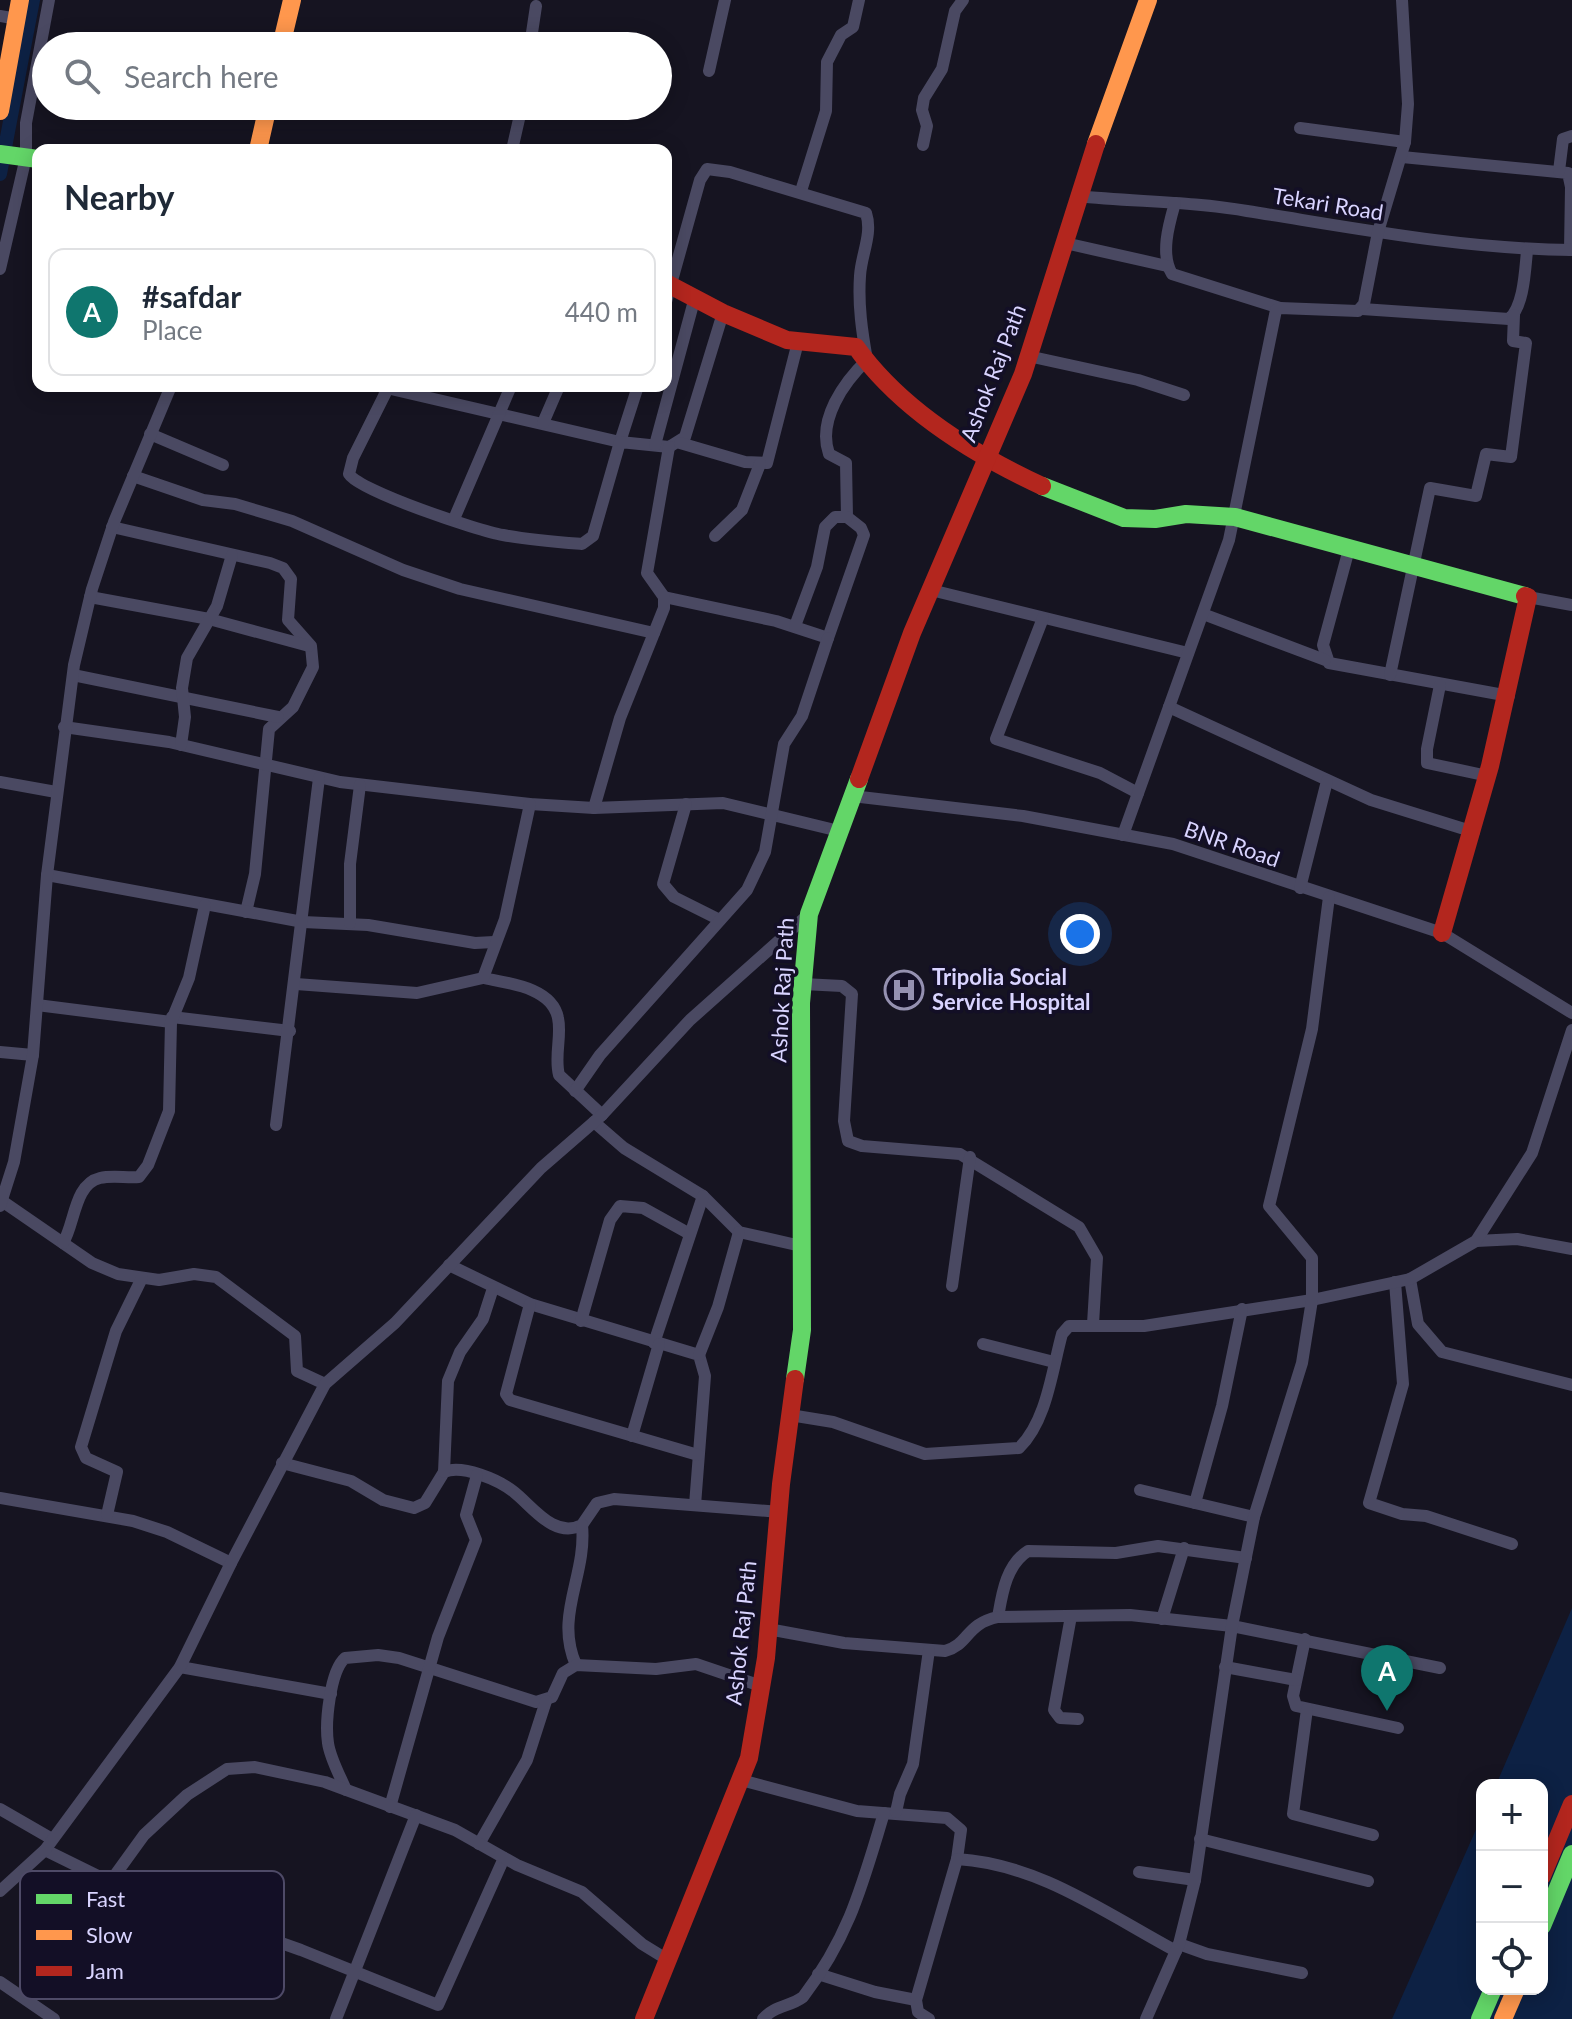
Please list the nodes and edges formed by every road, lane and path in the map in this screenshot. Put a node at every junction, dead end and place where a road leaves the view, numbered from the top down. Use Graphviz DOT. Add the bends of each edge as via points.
graph roads {
  1 [pos="20,0"];
  2 [pos="49,0"];
  3 [pos="292,0"];
  4 [pos="725,0"];
  5 [pos="859,0"];
  6 [pos="963,0"];
  7 [pos="1148,0"];
  8 [pos="1402,0"];
  9 [pos="536,6"];
  10 [pos="8,18"];
  11 [pos="43,32"];
  12 [pos="284,32"];
  13 [pos="532,32"];
  14 [pos="709,71"];
  15 [pos="32,91"];
  16 [pos="0,111"];
  17 [pos="265,120"];
  18 [pos="519,120"];
  19 [pos="1300,128"];
  20 [pos="1572,136"];
  21 [pos="1405,142"];
  22 [pos="259,144"];
  23 [pos="513,144"];
  24 [pos="923,145"];
  25 [pos="0,154"];
  26 [pos="28,157"];
  27 [pos="1402,157"];
  28 [pos="1559,171"];
  29 [pos="801,191"];
  30 [pos="1077,196"];
  31 [pos="1175,203"];
  32 [pos="1378,232"];
  33 [pos="1065,243"];
  34 [pos="1571,250"];
  35 [pos="1527,251"];
  36 [pos="1167,266"];
  37 [pos="0,269"];
  38 [pos="672,276"];
  39 [pos="672,291"];
  40 [pos="695,297"];
  41 [pos="1280,308"];
  42 [pos="1362,309"];
  43 [pos="723,313"];
  44 [pos="1514,315"];
  45 [pos="798,342"];
  46 [pos="1028,356"];
  47 [pos="867,360"];
  48 [pos="672,382"];
  49 [pos="168,392"];
  50 [pos="379,392"];
  51 [pos="429,392"];
  52 [pos="509,392"];
  53 [pos="556,392"];
  54 [pos="636,392"];
  55 [pos="669,392"];
  56 [pos="1184,395"];
  57 [pos="501,413"];
  58 [pos="543,423"];
  59 [pos="150,434"];
  60 [pos="620,442"];
  61 [pos="655,445"];
  62 [pos="674,445"];
  63 [pos="986,460"];
  64 [pos="760,464"];
  65 [pos="223,465"];
  66 [pos="133,476"];
  67 [pos="847,517"];
  68 [pos="1235,517"];
  69 [pos="454,519"];
  70 [pos="112,527"];
  71 [pos="715,536"];
  72 [pos="1349,549"];
  73 [pos="232,555"];
  74 [pos="1412,567"];
  75 [pos="931,590"];
  76 [pos="90,597"];
  77 [pos="664,597"];
  78 [pos="1528,597"];
  79 [pos="1572,605"];
  80 [pos="1203,614"];
  81 [pos="1043,618"];
  82 [pos="209,619"];
  83 [pos="795,626"];
  84 [pos="654,633"];
  85 [pos="828,638"];
  86 [pos="311,646"];
  87 [pos="1188,653"];
  88 [pos="1325,660"];
  89 [pos="73,675"];
  90 [pos="1390,675"];
  91 [pos="1440,685"];
  92 [pos="1509,696"];
  93 [pos="182,698"];
  94 [pos="1169,707"];
  95 [pos="278,717"];
  96 [pos="64,727"];
  97 [pos="181,745"];
  98 [pos="267,766"];
  99 [pos="1488,776"];
  100 [pos="319,778"];
  101 [pos="1327,781"];
  102 [pos="0,782"];
  103 [pos="360,785"];
  104 [pos="56,792"];
  105 [pos="1138,793"];
  106 [pos="852,796"];
  107 [pos="530,804"];
  108 [pos="686,804"];
  109 [pos="594,808"];
  110 [pos="770,816"];
  111 [pos="839,831"];
  112 [pos="1474,832"];
  113 [pos="1123,835"];
  114 [pos="47,875"];
  115 [pos="1300,888"];
  116 [pos="1329,897"];
  117 [pos="205,905"];
  118 [pos="246,912"];
  119 [pos="809,914"];
  120 [pos="720,920"];
  121 [pos="303,922"];
  122 [pos="350,923"];
  123 [pos="1442,933"];
  124 [pos="494,942"];
  125 [pos="483,978"];
  126 [pos="296,984"];
  127 [pos="803,984"];
  128 [pos="37,1005"];
  129 [pos="1572,1013"];
  130 [pos="171,1019"];
  131 [pos="1572,1030"];
  132 [pos="290,1031"];
  133 [pos="0,1052"];
  134 [pos="33,1055"];
  135 [pos="575,1091"];
  136 [pos="598,1119"];
  137 [pos="276,1125"];
  138 [pos="970,1157"];
  139 [pos="703,1196"];
  140 [pos="1,1203"];
  141 [pos="739,1232"];
  142 [pos="688,1233"];
  143 [pos="1476,1241"];
  144 [pos="63,1243"];
  145 [pos="801,1246"];
  146 [pos="1572,1249"];
  147 [pos="449,1265"];
  148 [pos="142,1278"];
  149 [pos="1410,1279"];
  150 [pos="1395,1282"];
  151 [pos="952,1286"];
  152 [pos="493,1288"];
  153 [pos="1312,1300"];
  154 [pos="530,1304"];
  155 [pos="1242,1309"];
  156 [pos="581,1321"];
  157 [pos="1093,1324"];
  158 [pos="656,1344"];
  159 [pos="983,1344"];
  160 [pos="699,1355"];
  161 [pos="1054,1362"];
  162 [pos="325,1384"];
  163 [pos="1572,1385"];
  164 [pos="790,1415"];
  165 [pos="632,1436"];
  166 [pos="698,1455"];
  167 [pos="282,1463"];
  168 [pos="444,1472"];
  169 [pos="477,1475"];
  170 [pos="1140,1490"];
  171 [pos="0,1498"];
  172 [pos="1195,1503"];
  173 [pos="695,1505"];
  174 [pos="780,1512"];
  175 [pos="107,1515"];
  176 [pos="1254,1517"];
  177 [pos="582,1525"];
  178 [pos="1512,1544"];
  179 [pos="1184,1548"];
  180 [pos="1246,1558"];
  181 [pos="231,1563"];
  182 [pos="1071,1616"];
  183 [pos="998,1617"];
  184 [pos="1162,1619"];
  185 [pos="1232,1626"];
  186 [pos="768,1629"];
  187 [pos="1305,1639"];
  188 [pos="929,1650"];
  189 [pos="576,1665"];
  190 [pos="180,1667"];
  191 [pos="1225,1667"];
  192 [pos="432,1668"];
  193 [pos="1440,1668"];
  194 [pos="1296,1680"];
  195 [pos="761,1686"];
  196 [pos="331,1694"];
  197 [pos="546,1701"];
  198 [pos="1307,1709"];
  199 [pos="1078,1719"];
  200 [pos="1398,1728"];
  201 [pos="741,1780"];
  202 [pos="346,1790"];
  203 [pos="1572,1804"];
  204 [pos="390,1807"];
  205 [pos="0,1809"];
  206 [pos="890,1812"];
  207 [pos="416,1815"];
  208 [pos="1373,1835"];
  209 [pos="52,1839"];
  210 [pos="1200,1839"];
  211 [pos="479,1844"];
  212 [pos="45,1850"];
  213 [pos="1572,1854"];
  214 [pos="504,1858"];
  215 [pos="957,1859"];
  216 [pos="1548,1862"];
  217 [pos="22,1871"];
  218 [pos="88,1871"];
  219 [pos="118,1871"];
  220 [pos="1139,1872"];
  221 [pos="20,1873"];
  222 [pos="1195,1880"];
  223 [pos="1368,1881"];
  224 [pos="0,1891"];
  225 [pos="1543,1923"];
  226 [pos="284,1946"];
  227 [pos="1177,1947"];
  228 [pos="668,1960"];
  229 [pos="356,1973"];
  230 [pos="1302,1973"];
  231 [pos="818,1974"];
  232 [pos="0,1982"];
  233 [pos="1490,1995"];
  234 [pos="1513,1995"];
  235 [pos="20,1996"];
  236 [pos="25,1999"];
  237 [pos="916,2004"];
  238 [pos="438,2005"];
  239 [pos="54,2019"];
  240 [pos="336,2019"];
  241 [pos="432,2019"];
  242 [pos="644,2019"];
  243 [pos="763,2019"];
  244 [pos="907,2019"];
  245 [pos="929,2019"];
  246 [pos="1146,2019"];
  247 [pos="1480,2019"];
  248 [pos="1503,2019"];
  1 -- 10 [label="main road"];
  2 -- 11 [label="street"];
  3 -- 12 [label="main road"];
  4 -- 14 [label="street"];
  5 -- 29 [label="street" via="853,27 841,35 827,62 826,111"];
  6 -- 24 [label="street" via="955,11 942,69 924,98"];
  7 -- 30 [label="main road, Ashok Raj Path"];
  8 -- 21 [label="street"];
  9 -- 13 [label="street"];
  10 -- 16 [label="main road"];
  15 -- 26 [label="street" via="26,123"];
  17 -- 22 [label="main road"];
  18 -- 23 [label="street"];
  19 -- 21 [label="street"];
  20 -- 28 [label="street" via="1563,139"];
  21 -- 27 [label="street"];
  25 -- 26 [label="main road"];
  26 -- 37 [label="street"];
  27 -- 28 [label="street"];
  27 -- 32 [label="street"];
  28 -- 34 [label="street" via="1570,178"];
  29 -- 38 [label="street" via="707,169"];
  29 -- 47 [label="street" via="866,213 869,232 859,305"];
  30 -- 31 [label="street, Tekari Road"];
  30 -- 33 [label="main road, Ashok Raj Path"];
  31 -- 32 [label="street, Tekari Road"];
  31 -- 36 [label="street"];
  32 -- 35 [label="street, Tekari Road"];
  32 -- 42 [label="street"];
  33 -- 36 [label="street"];
  33 -- 46 [label="main road, Ashok Raj Path"];
  34 -- 35 [label="street, Tekari Road"];
  35 -- 44 [label="street"];
  36 -- 41 [label="street" via="1179,279"];
  39 -- 40 [label="main road"];
  40 -- 43 [label="main road"];
  40 -- 48 [label="street"];
  41 -- 42 [label="street"];
  41 -- 68 [label="street"];
  42 -- 44 [label="street" via="1498,320"];
  43 -- 45 [label="main road"];
  43 -- 62 [label="street" via="689,425"];
  44 -- 74 [label="street" via="1513,341 1526,343 1511,457 1486,454 1476,496 1430,488"];
  45 -- 47 [label="main road" via="856,347"];
  45 -- 64 [label="street" via="770,457"];
  46 -- 56 [label="street"];
  46 -- 63 [label="main road, Ashok Raj Path"];
  47 -- 63 [label="main road" via="880,381"];
  47 -- 67 [label="street" via="836,399 827,441 829,454 842,459 848,471"];
  49 -- 59 [label="street"];
  50 -- 69 [label="street" via="349,474 385,496"];
  51 -- 57 [label="street"];
  52 -- 57 [label="street"];
  53 -- 58 [label="street"];
  54 -- 60 [label="street"];
  55 -- 61 [label="street"];
  57 -- 58 [label="street"];
  57 -- 69 [label="street"];
  58 -- 60 [label="street"];
  59 -- 65 [label="street"];
  59 -- 66 [label="street"];
  60 -- 61 [label="street"];
  60 -- 69 [label="street" via="589,542 500,535"];
  61 -- 62 [label="street"];
  62 -- 64 [label="street"];
  62 -- 77 [label="street" via="647,573"];
  63 -- 68 [label="main road" via="1124,518"];
  63 -- 75 [label="main road, Ashok Raj Path"];
  64 -- 71 [label="street" via="742,510"];
  66 -- 70 [label="street"];
  66 -- 84 [label="street" via="292,521 460,589"];
  67 -- 83 [label="street" via="835,517 825,527"];
  67 -- 85 [label="street" via="864,535"];
  68 -- 72 [label="main road"];
  68 -- 80 [label="street"];
  70 -- 73 [label="street"];
  70 -- 76 [label="street"];
  72 -- 74 [label="main road"];
  72 -- 88 [label="street" via="1323,645"];
  73 -- 82 [label="street"];
  73 -- 86 [label="street" via="270,563 288,573 288,620"];
  74 -- 78 [label="main road"];
  74 -- 90 [label="street"];
  75 -- 81 [label="street"];
  75 -- 106 [label="main road, Ashok Raj Path"];
  76 -- 82 [label="street"];
  76 -- 89 [label="street"];
  77 -- 83 [label="street"];
  77 -- 84 [label="street"];
  78 -- 79 [label="street"];
  78 -- 92 [label="main road"];
  80 -- 87 [label="street"];
  80 -- 88 [label="street"];
  81 -- 87 [label="street"];
  81 -- 105 [label="street" via="996,739 1100,773"];
  82 -- 86 [label="street"];
  82 -- 93 [label="street" via="187,658"];
  83 -- 85 [label="street"];
  84 -- 109 [label="street" via="620,718"];
  85 -- 110 [label="street" via="802,716 784,744"];
  86 -- 95 [label="street" via="310,677 293,707"];
  87 -- 94 [label="street"];
  88 -- 90 [label="street"];
  89 -- 93 [label="street"];
  89 -- 96 [label="street"];
  90 -- 91 [label="street"];
  91 -- 92 [label="street"];
  91 -- 99 [label="street" via="1427,763"];
  92 -- 99 [label="main road"];
  93 -- 95 [label="street"];
  93 -- 97 [label="street"];
  94 -- 101 [label="street"];
  94 -- 105 [label="street"];
  95 -- 98 [label="street" via="269,729"];
  96 -- 97 [label="street"];
  96 -- 104 [label="street"];
  97 -- 98 [label="street"];
  98 -- 100 [label="street"];
  98 -- 118 [label="street"];
  99 -- 112 [label="main road"];
  100 -- 103 [label="street"];
  100 -- 121 [label="street"];
  101 -- 112 [label="street"];
  101 -- 115 [label="street"];
  102 -- 104 [label="street"];
  103 -- 107 [label="street"];
  103 -- 122 [label="street" via="350,864"];
  104 -- 114 [label="street"];
  105 -- 113 [label="street"];
  106 -- 111 [label="main road, Ashok Raj Path"];
  106 -- 113 [label="street, BNR Road" via="1023,816"];
  107 -- 109 [label="street"];
  107 -- 124 [label="street" via="511,894"];
  108 -- 109 [label="street"];
  108 -- 110 [label="street" via="723,803"];
  108 -- 120 [label="street" via="663,884 674,897"];
  110 -- 111 [label="street"];
  110 -- 120 [label="street" via="758,872"];
  111 -- 119 [label="main road, Ashok Raj Path"];
  112 -- 123 [label="main road"];
  113 -- 115 [label="street, BNR Road" via="1173,844"];
  114 -- 117 [label="street"];
  114 -- 128 [label="street"];
  115 -- 116 [label="street, BNR Road"];
  116 -- 123 [label="street, BNR Road"];
  116 -- 153 [label="street" via="1312,1029 1269,1206 1312,1258"];
  117 -- 118 [label="street"];
  117 -- 130 [label="street" via="189,978"];
  118 -- 121 [label="street"];
  119 -- 127 [label="main road, Ashok Raj Path"];
  119 -- 136 [label="street" via="690,1020"];
  120 -- 135 [label="street" via="600,1055"];
  121 -- 122 [label="street"];
  121 -- 126 [label="street"];
  122 -- 124 [label="street"];
  123 -- 129 [label="street, BNR Road"];
  124 -- 125 [label="street"];
  125 -- 126 [label="street" via="417,993"];
  125 -- 135 [label="street" via="534,991 549,1002 558,1017 559,1075"];
  126 -- 132 [label="street"];
  127 -- 138 [label="street" via="842,986 852,994 844,1121 848,1141"];
  127 -- 145 [label="main road, Ashok Raj Path"];
  128 -- 130 [label="street"];
  128 -- 134 [label="street"];
  130 -- 132 [label="street"];
  130 -- 144 [label="street" via="171,1102 148,1165 139,1177 99,1178 89,1184"];
  131 -- 143 [label="street" via="1532,1153"];
  132 -- 137 [label="street"];
  133 -- 134 [label="street"];
  134 -- 140 [label="street" via="14,1162"];
  135 -- 136 [label="street"];
  136 -- 139 [label="street" via="624,1148"];
  136 -- 147 [label="street" via="541,1168"];
  138 -- 151 [label="street"];
  138 -- 157 [label="street" via="1079,1227 1097,1258"];
  139 -- 141 [label="street"];
  139 -- 142 [label="street"];
  140 -- 144 [label="street"];
  141 -- 145 [label="street"];
  141 -- 160 [label="street"];
  142 -- 156 [label="street" via="643,1208 620,1206 608,1228"];
  142 -- 158 [label="street"];
  143 -- 146 [label="street" via="1517,1239"];
  143 -- 149 [label="street"];
  144 -- 148 [label="street" via="105,1270"];
  145 -- 164 [label="main road, Ashok Raj Path" via="802,1330"];
  147 -- 152 [label="street"];
  147 -- 162 [label="street" via="395,1323"];
  148 -- 162 [label="street" via="216,1277 295,1336 297,1371"];
  148 -- 175 [label="street" via="116,1331 81,1447 86,1458 117,1472"];
  149 -- 150 [label="street"];
  149 -- 163 [label="street" via="1418,1324 1442,1352"];
  150 -- 153 [label="street"];
  150 -- 178 [label="street" via="1403,1384 1369,1503"];
  152 -- 154 [label="street"];
  152 -- 168 [label="street" via="483,1319 448,1381"];
  153 -- 155 [label="street"];
  153 -- 176 [label="street" via="1302,1363"];
  154 -- 156 [label="street"];
  154 -- 165 [label="street" via="511,1366 506,1394 510,1400"];
  155 -- 157 [label="street" via="1144,1326"];
  155 -- 172 [label="street"];
  156 -- 158 [label="street"];
  157 -- 161 [label="street" via="1069,1326"];
  158 -- 160 [label="street"];
  158 -- 165 [label="street"];
  159 -- 161 [label="street"];
  160 -- 166 [label="street" via="705,1376"];
  161 -- 164 [label="street" via="1029,1438 1019,1448 925,1454 833,1422"];
  162 -- 167 [label="street"];
  164 -- 174 [label="main road, Ashok Raj Path"];
  165 -- 166 [label="street"];
  166 -- 173 [label="street"];
  167 -- 168 [label="street" via="351,1481 383,1500 414,1508 425,1503"];
  167 -- 181 [label="street"];
  168 -- 169 [label="street"];
  169 -- 177 [label="street" via="514,1492 530,1510 559,1526"];
  169 -- 192 [label="street" via="466,1515 476,1540 438,1637"];
  170 -- 172 [label="street"];
  171 -- 175 [label="street"];
  172 -- 176 [label="street"];
  173 -- 174 [label="street"];
  173 -- 177 [label="street" via="604,1501"];
  174 -- 186 [label="main road, Ashok Raj Path"];
  175 -- 181 [label="street" via="167,1532"];
  176 -- 180 [label="street"];
  177 -- 189 [label="street" via="566,1623"];
  179 -- 180 [label="street"];
  179 -- 183 [label="street" via="1028,1551 1017,1558 1009,1574"];
  179 -- 184 [label="street"];
  180 -- 185 [label="street"];
  181 -- 190 [label="street"];
  182 -- 183 [label="street"];
  182 -- 184 [label="street"];
  182 -- 199 [label="street" via="1054,1710 1060,1718"];
  183 -- 188 [label="street" via="971,1627 955,1648"];
  184 -- 185 [label="street"];
  185 -- 187 [label="street"];
  185 -- 191 [label="street"];
  186 -- 188 [label="street" via="844,1643"];
  186 -- 195 [label="main road, Ashok Raj Path"];
  187 -- 193 [label="street"];
  187 -- 194 [label="street"];
  188 -- 206 [label="street" via="913,1764"];
  189 -- 195 [label="street" via="656,1669 696,1664"];
  189 -- 197 [label="street" via="563,1673"];
  190 -- 196 [label="street"];
  190 -- 209 [label="street"];
  191 -- 194 [label="street"];
  191 -- 210 [label="street"];
  192 -- 196 [label="street" via="378,1655 345,1658"];
  192 -- 197 [label="street" via="527,1700"];
  192 -- 204 [label="street"];
  194 -- 198 [label="street" via="1293,1703"];
  195 -- 201 [label="main road, Ashok Raj Path"];
  196 -- 202 [label="street" via="328,1745"];
  197 -- 211 [label="street" via="527,1760"];
  198 -- 200 [label="street"];
  198 -- 208 [label="street" via="1293,1814"];
  201 -- 206 [label="street" via="836,1807"];
  201 -- 228 [label="main road, Ashok Raj Path"];
  202 -- 204 [label="street"];
  202 -- 219 [label="street" via="289,1772 227,1769 153,1826"];
  203 -- 216 [label="main road"];
  204 -- 207 [label="street"];
  205 -- 209 [label="street"];
  206 -- 215 [label="street" via="954,1821 961,1830"];
  206 -- 231 [label="street" via="852,1917"];
  207 -- 211 [label="street"];
  207 -- 229 [label="street"];
  209 -- 212 [label="street"];
  210 -- 222 [label="street"];
  210 -- 223 [label="street"];
  211 -- 214 [label="street"];
  212 -- 217 [label="street"];
  212 -- 218 [label="street"];
  213 -- 225 [label="main road"];
  214 -- 228 [label="street" via="582,1892"];
  214 -- 238 [label="street"];
  215 -- 227 [label="street" via="1002,1864 1051,1881"];
  215 -- 237 [label="street"];
  220 -- 222 [label="street"];
  221 -- 224 [label="street"];
  222 -- 227 [label="street"];
  226 -- 229 [label="street"];
  227 -- 230 [label="street"];
  227 -- 246 [label="street"];
  228 -- 242 [label="main road, Ashok Raj Path"];
  229 -- 238 [label="street"];
  229 -- 240 [label="street"];
  231 -- 237 [label="street"];
  231 -- 243 [label="street" via="803,1997 776,2007"];
  232 -- 235 [label="street"];
  233 -- 247 [label="main road"];
  234 -- 248 [label="main road"];
  236 -- 239 [label="street"];
  237 -- 244 [label="street"];
  237 -- 245 [label="street"];
  238 -- 241 [label="street"];
}
